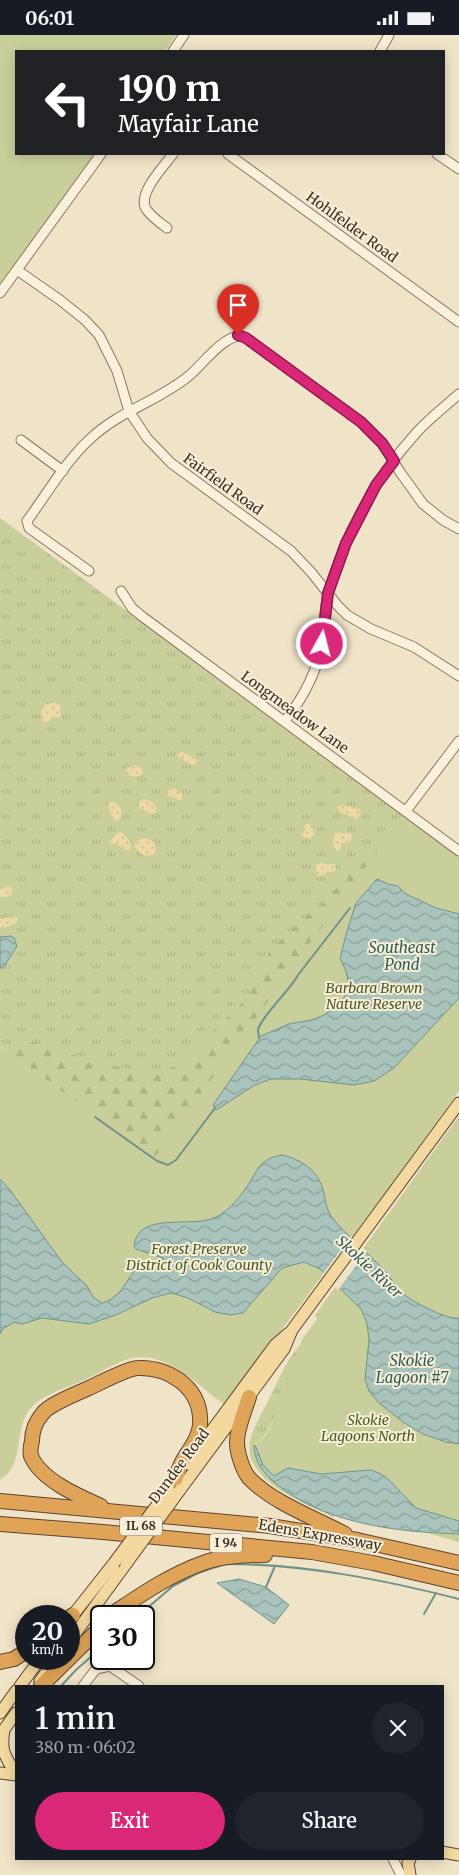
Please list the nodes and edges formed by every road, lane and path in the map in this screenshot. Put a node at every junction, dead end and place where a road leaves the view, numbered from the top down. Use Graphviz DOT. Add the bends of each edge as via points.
graph roads {
  1 [pos="184,35"];
  2 [pos="389,35"];
  3 [pos="174,50"];
  4 [pos="381,50"];
  5 [pos="99,155"];
  6 [pos="172,155"];
  7 [pos="229,155"];
  8 [pos="438,155"];
  9 [pos="459,169"];
  10 [pos="167,228"];
  11 [pos="17,270"];
  12 [pos="0,293"];
  13 [pos="459,322"];
  14 [pos="459,394"];
  15 [pos="130,411"];
  16 [pos="21,440"];
  17 [pos="394,461"];
  18 [pos="63,471"];
  19 [pos="459,529"];
  20 [pos="89,571"];
  21 [pos="121,591"];
  22 [pos="328,593"];
  23 [pos="459,676"];
  24 [pos="285,721"];
  25 [pos="459,741"];
  26 [pos="406,811"];
  27 [pos="459,851"];
  28 [pos="459,1103"];
  29 [pos="292,1330"];
  30 [pos="249,1397"];
  31 [pos="175,1486"];
  32 [pos="0,1501"];
  33 [pos="113,1511"];
  34 [pos="0,1524"];
  35 [pos="357,1540"];
  36 [pos="312,1552"];
  37 [pos="459,1563"];
  38 [pos="459,1583"];
  39 [pos="126,1605"];
  40 [pos="80,1606"];
  41 [pos="80,1627"];
  42 [pos="90,1638"];
  43 [pos="15,1658"];
  44 [pos="0,1662"];
  45 [pos="32,1670"];
  46 [pos="48,1670"];
  47 [pos="21,1685"];
  48 [pos="37,1685"];
  49 [pos="42,1685"];
  50 [pos="84,1685"];
  51 [pos="138,1685"];
  52 [pos="15,1692"];
  53 [pos="0,1713"];
  54 [pos="15,1714"];
  55 [pos="2,1732"];
  56 [pos="0,1773"];
  57 [pos="15,1773"];
  58 [pos="15,1775"];
  59 [pos="444,1852"];
  60 [pos="459,1855"];
  61 [pos="394,1860"];
  62 [pos="410,1860"];
  63 [pos="401,1875"];
  64 [pos="410,1875"];
  1 -- 3 [label="street"];
  2 -- 4 [label="street"];
  5 -- 11 [label="street"];
  6 -- 10 [label="street" via="144,197 146,209"];
  7 -- 13 [label="street, Hohlfelder Road"];
  8 -- 9 [label="street"];
  11 -- 12 [label="street"];
  11 -- 15 [label="street, Fairfield Road" via="85,320 98,335 117,371"];
  14 -- 17 [label="street" via="417,433"];
  15 -- 17 [label="street" via="174,387 223,343 238,335 361,422"];
  15 -- 18 [label="street" via="91,437"];
  15 -- 22 [label="street, Fairfield Road" via="147,439 171,463 280,542"];
  16 -- 18 [label="street"];
  17 -- 19 [label="street" via="423,504"];
  17 -- 22 [label="street" via="359,516"];
  18 -- 20 [label="street" via="27,525"];
  21 -- 24 [label="street, Longmeadow Lane" via="136,612"];
  22 -- 23 [label="street, Fairfield Road" via="358,622 414,647"];
  22 -- 24 [label="street" via="317,664 301,700"];
  24 -- 26 [label="street, Longmeadow Lane"];
  25 -- 26 [label="street"];
  26 -- 27 [label="street, Longmeadow Lane"];
  28 -- 29 [label="main road, Dundee Road"];
  29 -- 30 [label="main road, Dundee Road" via="284,1349"];
  29 -- 31 [label="main road, Dundee Road" via="275,1345"];
  30 -- 31 [label="main road, Dundee Road"];
  30 -- 35 [label="highway" via="237,1441 248,1477 274,1497"];
  31 -- 33 [label="highway" via="181,1463 195,1444 200,1417 194,1397 185,1384 169,1373 136,1367 68,1397 44,1412 32,1431 31,1455 46,1476"];
  31 -- 40 [label="main road, Dundee Road / IL 68, bridge"];
  31 -- 41 [label="main road, Dundee Road, bridge" via="126,1564"];
  32 -- 33 [label="highway, Edens Expressway / I 94"];
  33 -- 35 [label="highway, Edens Expressway / I 94" via="270,1526"];
  34 -- 36 [label="highway, Edens Expressway / I 94"];
  35 -- 37 [label="highway, Edens Expressway / I 94"];
  36 -- 38 [label="highway, Edens Expressway / I 94"];
  36 -- 39 [label="highway" via="238,1556 204,1562 159,1583"];
  42 -- 49 [label="highway"];
  43 -- 44 [label="highway"];
  45 -- 47 [label="main road"];
  46 -- 48 [label="main road"];
  50 -- 51 [label="street" via="96,1669 110,1666"];
  52 -- 53 [label="main road"];
  54 -- 55 [label="main road"];
  55 -- 57 [label="main road" via="2,1751"];
  56 -- 58 [label="main road"];
  59 -- 60 [label="main road"];
  61 -- 63 [label="street"];
  62 -- 64 [label="main road"];
}
